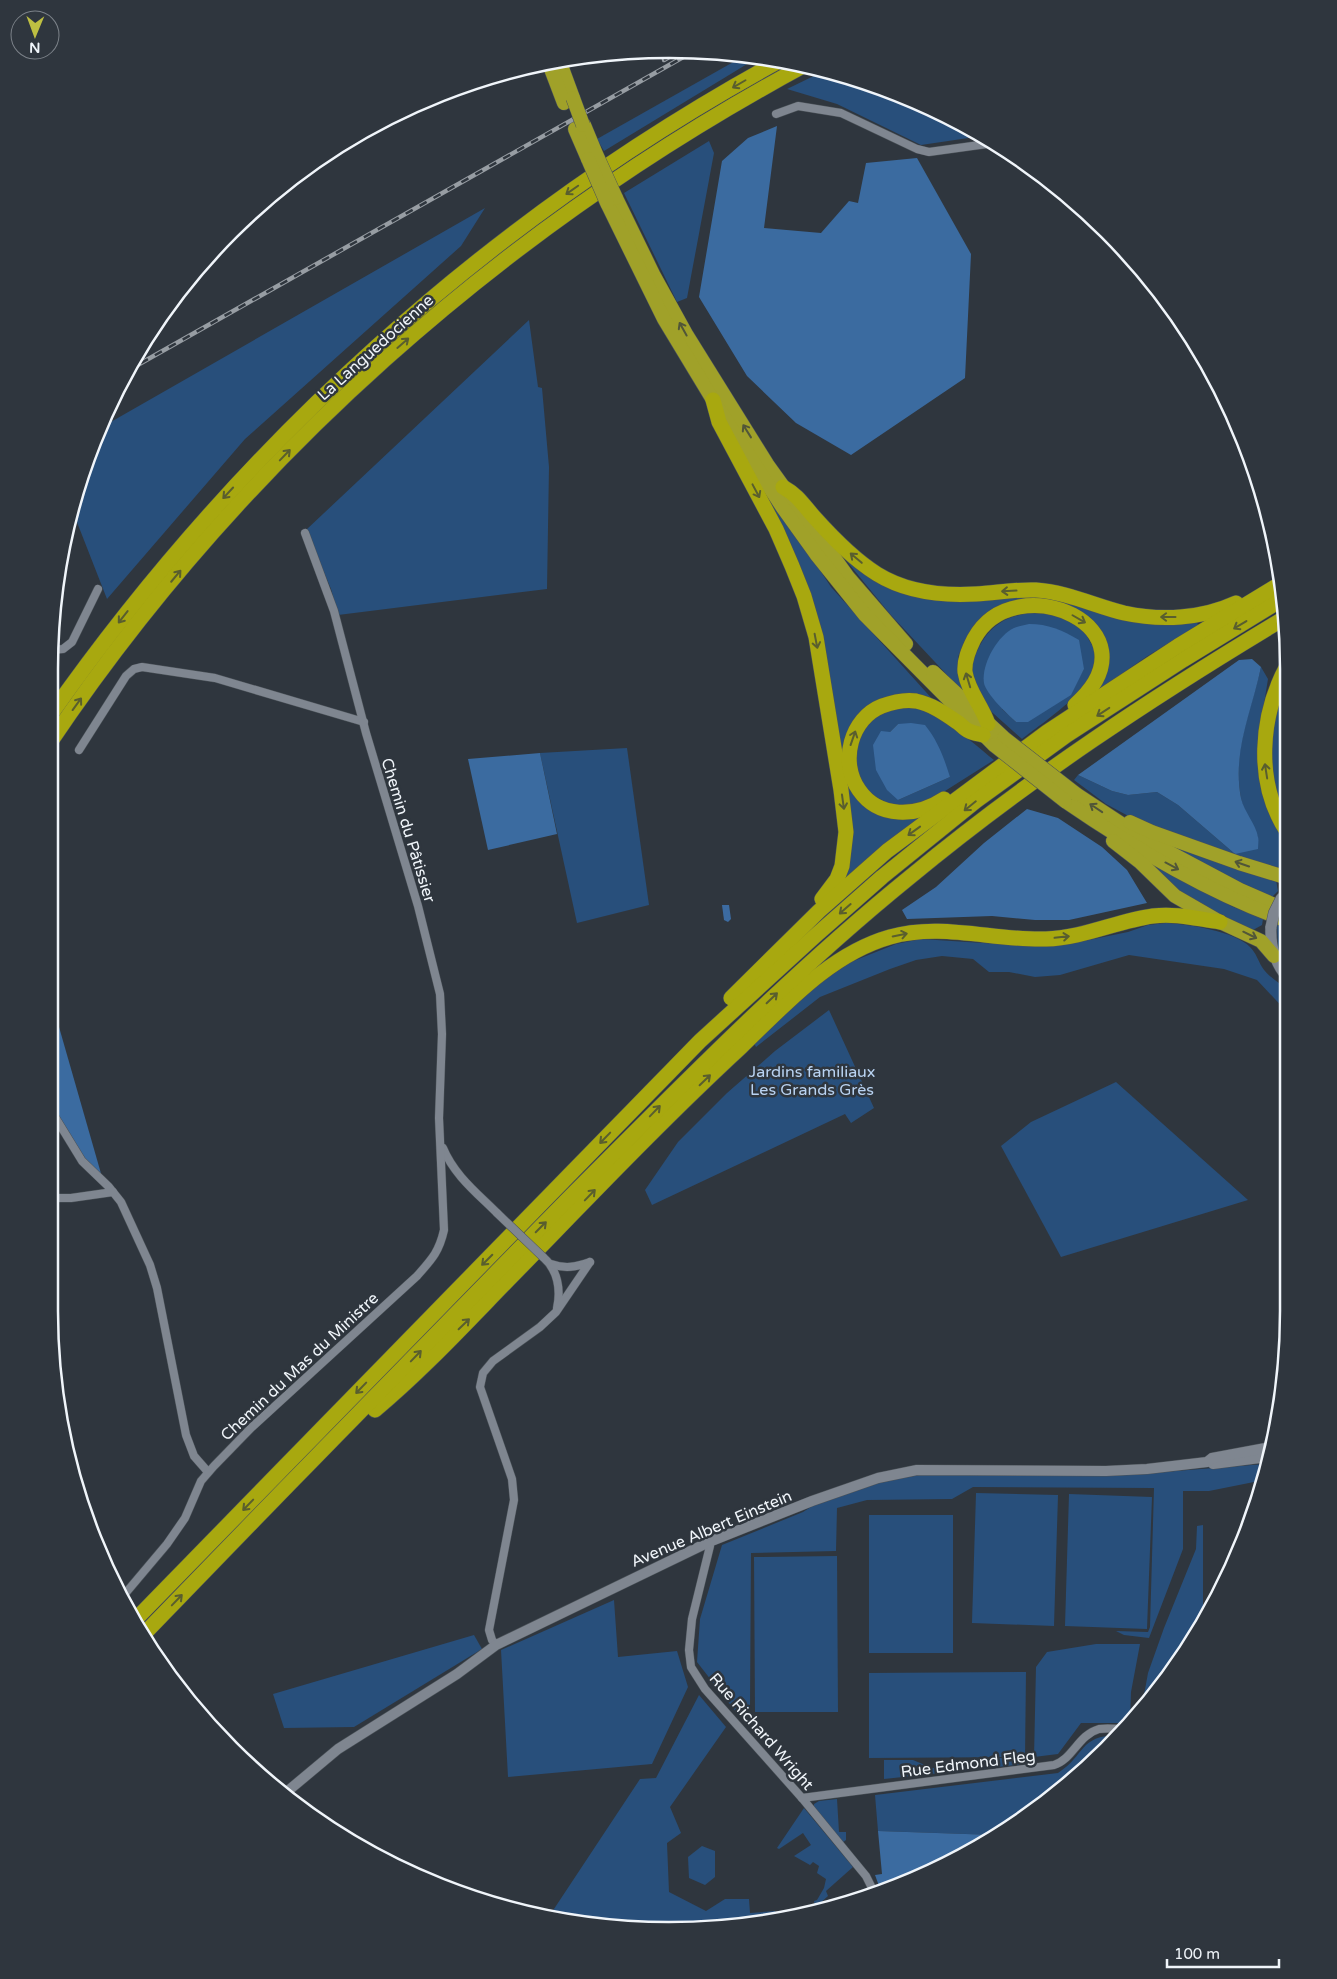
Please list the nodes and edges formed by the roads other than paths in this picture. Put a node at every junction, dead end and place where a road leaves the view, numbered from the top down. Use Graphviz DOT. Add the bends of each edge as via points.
graph roads {
  1 [pos="771,66"];
  2 [pos="561,67"];
  3 [pos="552,69"];
  4 [pos="795,71"];
  5 [pos="569,100"];
  6 [pos="776,114"];
  7 [pos="983,145"];
  8 [pos="611,200"];
  9 [pos="713,400"];
  10 [pos="783,487"];
  11 [pos="305,533"];
  12 [pos="1274,587"];
  13 [pos="98,589"];
  14 [pos="1265,592"];
  15 [pos="1275,604"];
  16 [pos="1277,622"];
  17 [pos="58,649"];
  18 [pos="1280,681"];
  19 [pos="58,705"];
  20 [pos="364,722"];
  21 [pos="58,732"];
  22 [pos="1047,732"];
  23 [pos="992,736"];
  24 [pos="78,750"];
  25 [pos="981,781"];
  26 [pos="1070,798"];
  27 [pos="1085,814"];
  28 [pos="1280,817"];
  29 [pos="1117,822"];
  30 [pos="1280,875"];
  31 [pos="1280,898"];
  32 [pos="1280,906"];
  33 [pos="1280,918"];
  34 [pos="1220,922"];
  35 [pos="786,943"];
  36 [pos="1274,956"];
  37 [pos="1280,968"];
  38 [pos="700,1041"];
  39 [pos="58,1122"];
  40 [pos="440,1143"];
  41 [pos="113,1192"];
  42 [pos="58,1198"];
  43 [pos="551,1264"];
  44 [pos="556,1312"];
  45 [pos="1264,1448"];
  46 [pos="1262,1458"];
  47 [pos="1208,1462"];
  48 [pos="208,1472"];
  49 [pos="296,1478"];
  50 [pos="709,1542"];
  51 [pos="127,1592"];
  52 [pos="139,1616"];
  53 [pos="148,1630"];
  54 [pos="496,1645"];
  55 [pos="1114,1729"];
  56 [pos="290,1789"];
  57 [pos="802,1798"];
  58 [pos="871,1887"];
  1 -- 19 [label="highway, La Languedocienne, one-way" via="657,133 559,199 377,345 293,424 203,520 118,623"];
  2 -- 5 [label="highway"];
  3 -- 5 [label="highway"];
  21 -- 4 [label="highway, La Languedocienne, one-way" via="125,640 195,554 283,457 387,358 477,282 581,203 702,124"];
  5 -- 8 [label="highway, bridge"];
  6 -- 7 [label="street" via="798,106 841,113 929,152"];
  8 -- 9 [label="highway" via="664,319"];
  10 -- 8 [label="highway, one-way" via="686,334"];
  9 -- 23 [label="highway" via="783,508 865,614"];
  9 -- 35 [label="highway, one-way" via="719,422 776,529 811,620 845,816 845,856 837,878"];
  14 -- 10 [label="highway, one-way" via="1198,616 1171,618 1124,613 1036,590 953,594 923,591 900,585 856,559 795,494"];
  10 -- 23 [label="highway" via="860,592"];
  11 -- 20 [label="street, Chemin du Pâtissier" via="328,592"];
  12 -- 14 [label="highway"];
  13 -- 17 [label="street" via="72,642"];
  14 -- 22 [label="highway"];
  15 -- 38 [label="highway, one-way" via="1067,735 976,801 874,884"];
  49 -- 16 [label="highway, one-way" via="675,1091 805,967 909,877 992,812 1096,737"];
  28 -- 18 [label="highway, one-way" via="1274,805 1265,758 1268,715"];
  20 -- 24 [label="street" via="215,678 142,667 126,676"];
  20 -- 40 [label="street, Chemin du Pâtissier" via="440,994"];
  23 -- 22 [label="highway, one-way" via="984,711 969,686 966,658 983,627 1006,610 1023,606 1042,605 1075,617 1098,636 1102,651 1102,666 1095,684"];
  22 -- 25 [label="highway"];
  25 -- 23 [label="highway, one-way" via="968,784 931,807 916,812 894,812 875,805 859,790 851,771 849,752 852,736 876,708 896,701 915,701 934,707 968,730"];
  23 -- 26 [label="highway, bridge"];
  25 -- 35 [label="highway, one-way" via="887,851"];
  26 -- 27 [label="highway"];
  29 -- 26 [label="highway, one-way"];
  27 -- 33 [label="highway, one-way" via="1162,861"];
  27 -- 34 [label="highway" via="1086,822 1140,862 1175,896"];
  30 -- 29 [label="highway, one-way" via="1130,822"];
  29 -- 31 [label="highway" via="1233,886"];
  32 -- 36 [label="main road, bridge" via="1274,913 1270,935"];
  34 -- 36 [label="highway, one-way" via="1261,941"];
  49 -- 34 [label="highway, one-way" via="405,1383 720,1066 808,985 844,957 890,937 920,932 1046,939 1069,937 1167,914"];
  35 -- 38 [label="highway" via="709,1020"];
  36 -- 37 [label="main road"];
  38 -- 52 [label="highway, one-way"];
  39 -- 41 [label="street" via="82,1161"];
  40 -- 43 [label="street, bridge" via="449,1163 463,1180"];
  40 -- 48 [label="street, Chemin du Mas du Ministre" via="444,1230 436,1255"];
  41 -- 42 [label="street"];
  41 -- 48 [label="street" via="121,1202 150,1265 186,1435 194,1456"];
  43 -- 44 [label="street" via="560,1296"];
  43 -- 44 [label="street" via="562,1268 590,1262"];
  44 -- 54 [label="street" via="493,1361 483,1373 480,1387 512,1480 514,1500 489,1630"];
  45 -- 47 [label="street, Avenue Albert Einstein" via="1212,1458"];
  46 -- 47 [label="street, Avenue Albert Einstein"];
  47 -- 50 [label="street, Avenue Albert Einstein" via="1116,1471 935,1469 898,1473 812,1501"];
  48 -- 51 [label="street, Chemin du Mas du Ministre" via="185,1518"];
  53 -- 49 [label="highway, one-way"];
  50 -- 54 [label="street, Avenue Albert Einstein"];
  50 -- 57 [label="street, Rue Richard Wright" via="692,1619 690,1667 705,1689"];
  54 -- 56 [label="street, Avenue Albert Einstein" via="457,1674 338,1749"];
  55 -- 57 [label="street, Rue Edmond Fleg" via="1100,1729 1084,1737 1054,1766"];
  57 -- 58 [label="street, Rue Richard Wright" via="866,1876"];
}
